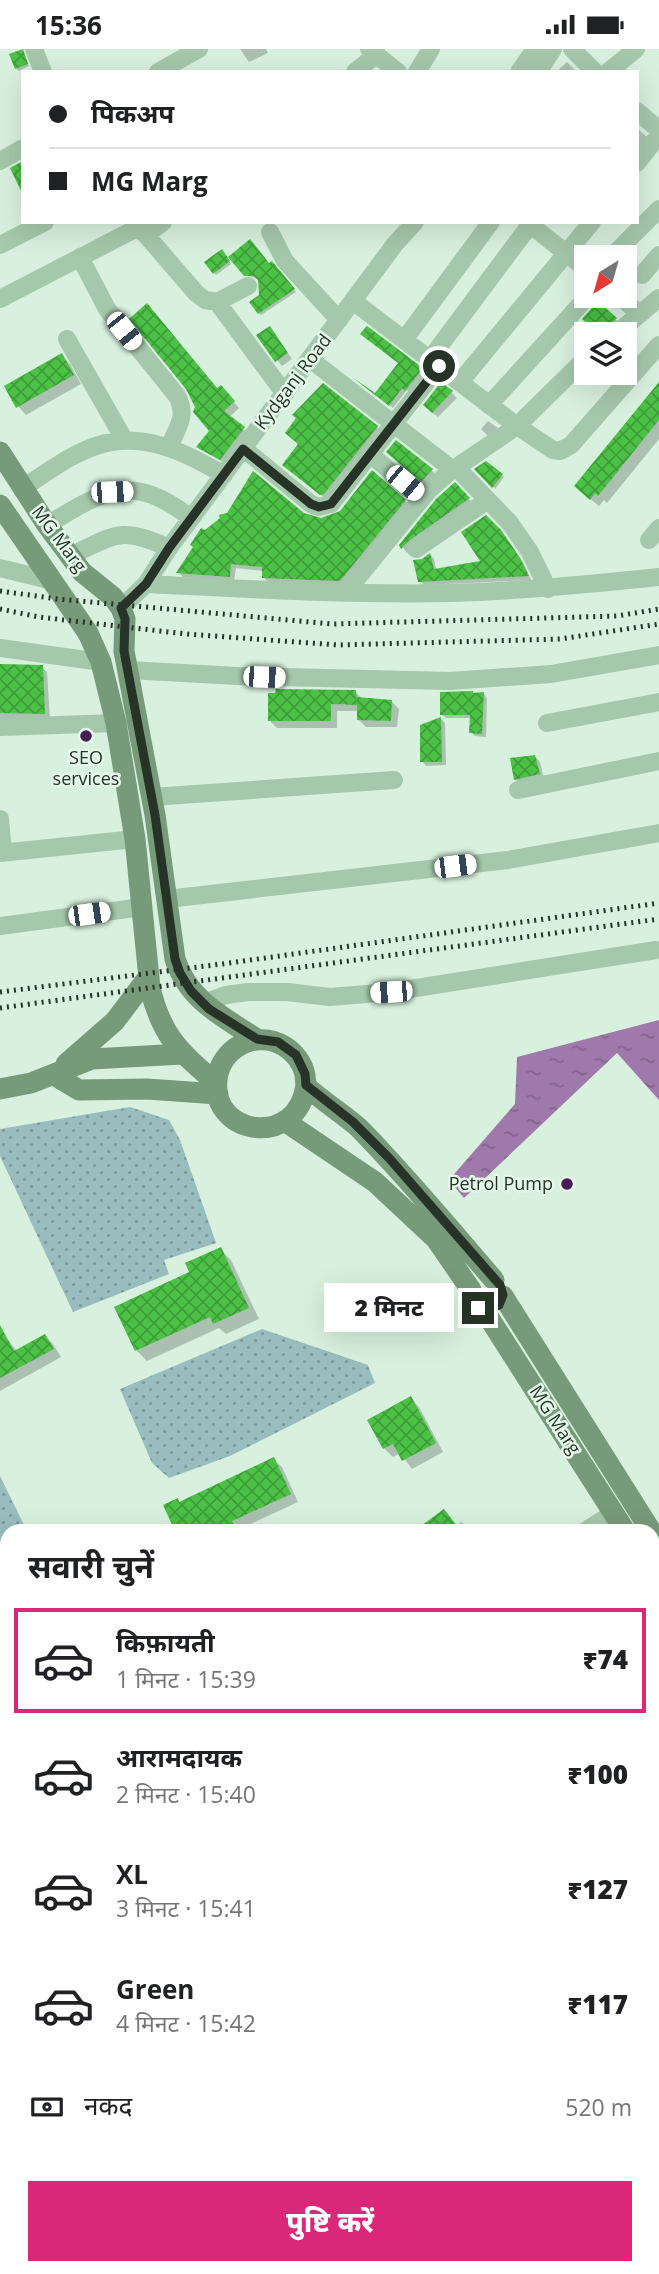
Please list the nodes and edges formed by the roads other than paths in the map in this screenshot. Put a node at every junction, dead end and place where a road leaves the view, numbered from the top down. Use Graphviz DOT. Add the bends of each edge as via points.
graph roads {
  1 [pos="34,49"];
  2 [pos="199,49"];
  3 [pos="431,49"];
  4 [pos="535,49"];
  5 [pos="554,49"];
  6 [pos="572,49"];
  7 [pos="636,49"];
  8 [pos="373,52"];
  9 [pos="42,70"];
  10 [pos="162,70"];
  11 [pos="357,70"];
  12 [pos="396,70"];
  13 [pos="418,70"];
  14 [pos="520,70"];
  15 [pos="539,70"];
  16 [pos="593,70"];
  17 [pos="610,70"];
  18 [pos="639,113"];
  19 [pos="659,132"];
  20 [pos="21,149"];
  21 [pos="639,160"];
  22 [pos="0,161"];
  23 [pos="659,209"];
  24 [pos="41,224"];
  25 [pos="413,224"];
  26 [pos="490,224"];
  27 [pos="529,224"];
  28 [pos="531,224"];
  29 [pos="590,224"];
  30 [pos="139,228"];
  31 [pos="270,232"];
  32 [pos="0,245"];
  33 [pos="623,245"];
  34 [pos="567,254"];
  35 [pos="659,255"];
  36 [pos="80,257"];
  37 [pos="574,260"];
  38 [pos="642,275"];
  39 [pos="248,286"];
  40 [pos="659,297"];
  41 [pos="0,299"];
  42 [pos="353,301"];
  43 [pos="217,302"];
  44 [pos="577,308"];
  45 [pos="633,308"];
  46 [pos="640,314"];
  47 [pos="339,320"];
  48 [pos="630,322"];
  49 [pos="66,339"];
  50 [pos="404,340"];
  51 [pos="659,345"];
  52 [pos="310,359"];
  53 [pos="434,363"];
  54 [pos="574,370"];
  55 [pos="460,382"];
  56 [pos="285,394"];
  57 [pos="489,405"];
  58 [pos="394,423"];
  59 [pos="517,426"];
  60 [pos="125,441"];
  61 [pos="169,447"];
  62 [pos="243,449"];
  63 [pos="0,452"];
  64 [pos="370,454"];
  65 [pos="455,469"];
  66 [pos="223,475"];
  67 [pos="23,488"];
  68 [pos="422,498"];
  69 [pos="488,500"];
  70 [pos="0,505"];
  71 [pos="191,518"];
  72 [pos="47,525"];
  73 [pos="169,548"];
  74 [pos="416,549"];
  75 [pos="70,556"];
  76 [pos="0,568"];
  77 [pos="659,577"];
  78 [pos="52,581"];
  79 [pos="146,584"];
  80 [pos="548,589"];
  81 [pos="346,592"];
  82 [pos="121,608"];
  83 [pos="0,648"];
  84 [pos="659,655"];
  85 [pos="101,661"];
  86 [pos="128,670"];
  87 [pos="659,702"];
  88 [pos="116,723"];
  89 [pos="547,723"];
  90 [pos="0,727"];
  91 [pos="659,761"];
  92 [pos="394,781"];
  93 [pos="518,790"];
  94 [pos="152,797"];
  95 [pos="0,819"];
  96 [pos="659,833"];
  97 [pos="135,839"];
  98 [pos="1,853"];
  99 [pos="167,899"];
  100 [pos="142,907"];
  101 [pos="0,926"];
  102 [pos="656,950"];
  103 [pos="149,976"];
  104 [pos="203,1003"];
  105 [pos="257,1039"];
  106 [pos="182,1054"];
  107 [pos="54,1075"];
  108 [pos="306,1085"];
  109 [pos="217,1088"];
  110 [pos="0,1089"];
  111 [pos="286,1122"];
  112 [pos="498,1288"];
  113 [pos="471,1290"];
  114 [pos="484,1310"];
  115 [pos="620,1522"];
  116 [pos="646,1524"];
  1 -- 9 [label="street"];
  2 -- 10 [label="street"];
  3 -- 13 [label="street"];
  4 -- 14 [label="street"];
  5 -- 15 [label="street"];
  6 -- 16 [label="street"];
  7 -- 17 [label="street"];
  8 -- 11 [label="street"];
  8 -- 12 [label="street"];
  18 -- 19 [label="street"];
  19 -- 21 [label="street"];
  20 -- 22 [label="street"];
  23 -- 33 [label="street"];
  24 -- 32 [label="street"];
  25 -- 42 [label="street, Kydganj Road"];
  26 -- 50 [label="street"];
  27 -- 53 [label="street"];
  28 -- 34 [label="street"];
  29 -- 34 [label="street"];
  30 -- 36 [label="street"];
  30 -- 43 [label="street" via="196,293"];
  31 -- 47 [label="street" via="292,270"];
  34 -- 37 [label="street"];
  34 -- 55 [label="street"];
  35 -- 38 [label="street"];
  36 -- 41 [label="street"];
  36 -- 61 [label="street" via="107,309 177,395 182,417"];
  39 -- 43 [label="street"];
  40 -- 46 [label="street"];
  42 -- 47 [label="street, Kydganj Road"];
  42 -- 50 [label="street"];
  43 -- 56 [label="street"];
  44 -- 57 [label="street"];
  45 -- 46 [label="street"];
  46 -- 48 [label="street"];
  47 -- 52 [label="street, Kydganj Road"];
  49 -- 60 [label="street"];
  50 -- 53 [label="street"];
  51 -- 59 [label="street" via="572,445 553,450"];
  52 -- 56 [label="street, Kydganj Road"];
  52 -- 58 [label="street"];
  53 -- 55 [label="street"];
  53 -- 58 [label="street"];
  54 -- 59 [label="street"];
  55 -- 57 [label="street"];
  56 -- 62 [label="street, Kydganj Road"];
  57 -- 59 [label="street"];
  58 -- 64 [label="street"];
  58 -- 65 [label="street"];
  59 -- 65 [label="street"];
  60 -- 61 [label="street"];
  60 -- 67 [label="street" via="88,450"];
  61 -- 66 [label="street"];
  62 -- 64 [label="street" via="319,507 331,504"];
  62 -- 66 [label="street, Kydganj Road"];
  63 -- 67 [label="main road, MG Marg"];
  64 -- 68 [label="street"];
  65 -- 68 [label="street"];
  65 -- 69 [label="street"];
  66 -- 71 [label="street, Kydganj Road"];
  67 -- 72 [label="main road, MG Marg"];
  68 -- 81 [label="street"];
  69 -- 74 [label="street"];
  69 -- 80 [label="street" via="530,552"];
  70 -- 78 [label="main road, MG Marg"];
  71 -- 72 [label="street" via="168,501 143,491 112,492 92,498"];
  71 -- 73 [label="street, Kydganj Road"];
  72 -- 75 [label="main road, MG Marg"];
  73 -- 75 [label="street" via="127,533"];
  73 -- 79 [label="street, Kydganj Road"];
  75 -- 82 [label="main road, MG Marg"];
  76 -- 78 [label="street"];
  77 -- 80 [label="street"];
  78 -- 85 [label="main road, MG Marg" via="88,633"];
  79 -- 81 [label="street"];
  79 -- 82 [label="street, Kydganj Road"];
  80 -- 81 [label="street"];
  82 -- 86 [label="main road"];
  83 -- 85 [label="street"];
  84 -- 86 [label="street" via="551,674 450,681"];
  85 -- 88 [label="main road, MG Marg"];
  86 -- 94 [label="main road"];
  87 -- 89 [label="street"];
  88 -- 90 [label="street"];
  88 -- 97 [label="main road, MG Marg"];
  91 -- 93 [label="street"];
  92 -- 94 [label="street"];
  94 -- 99 [label="main road"];
  95 -- 98 [label="street"];
  96 -- 99 [label="street" via="508,860"];
  97 -- 98 [label="street"];
  97 -- 100 [label="main road, MG Marg"];
  99 -- 104 [label="main road" via="175,959 191,991"];
  100 -- 101 [label="street"];
  100 -- 103 [label="main road, MG Marg"];
  102 -- 104 [label="street" via="391,992 330,997 248,992"];
  103 -- 106 [label="main road, MG Marg" via="156,1011 168,1038"];
  103 -- 107 [label="main road" via="115,1021"];
  104 -- 105 [label="main road"];
  105 -- 108 [label="main road" via="278,1042 296,1055"];
  105 -- 109 [label="main road" via="228,1053"];
  106 -- 107 [label="main road" via="92,1059"];
  106 -- 109 [label="main road, MG Marg"];
  107 -- 109 [label="main road" via="79,1090"];
  107 -- 110 [label="main road"];
  108 -- 111 [label="main road" via="301,1106"];
  108 -- 112 [label="main road" via="389,1158"];
  109 -- 111 [label="main road" via="227,1113 245,1125 266,1129"];
  111 -- 113 [label="main road, MG Marg" via="375,1182 436,1239"];
  112 -- 113 [label="main road" via="482,1279"];
  112 -- 114 [label="main road" via="499,1305"];
  112 -- 116 [label="main road"];
  113 -- 114 [label="main road, MG Marg" via="474,1304"];
  114 -- 115 [label="main road, MG Marg"];
}
